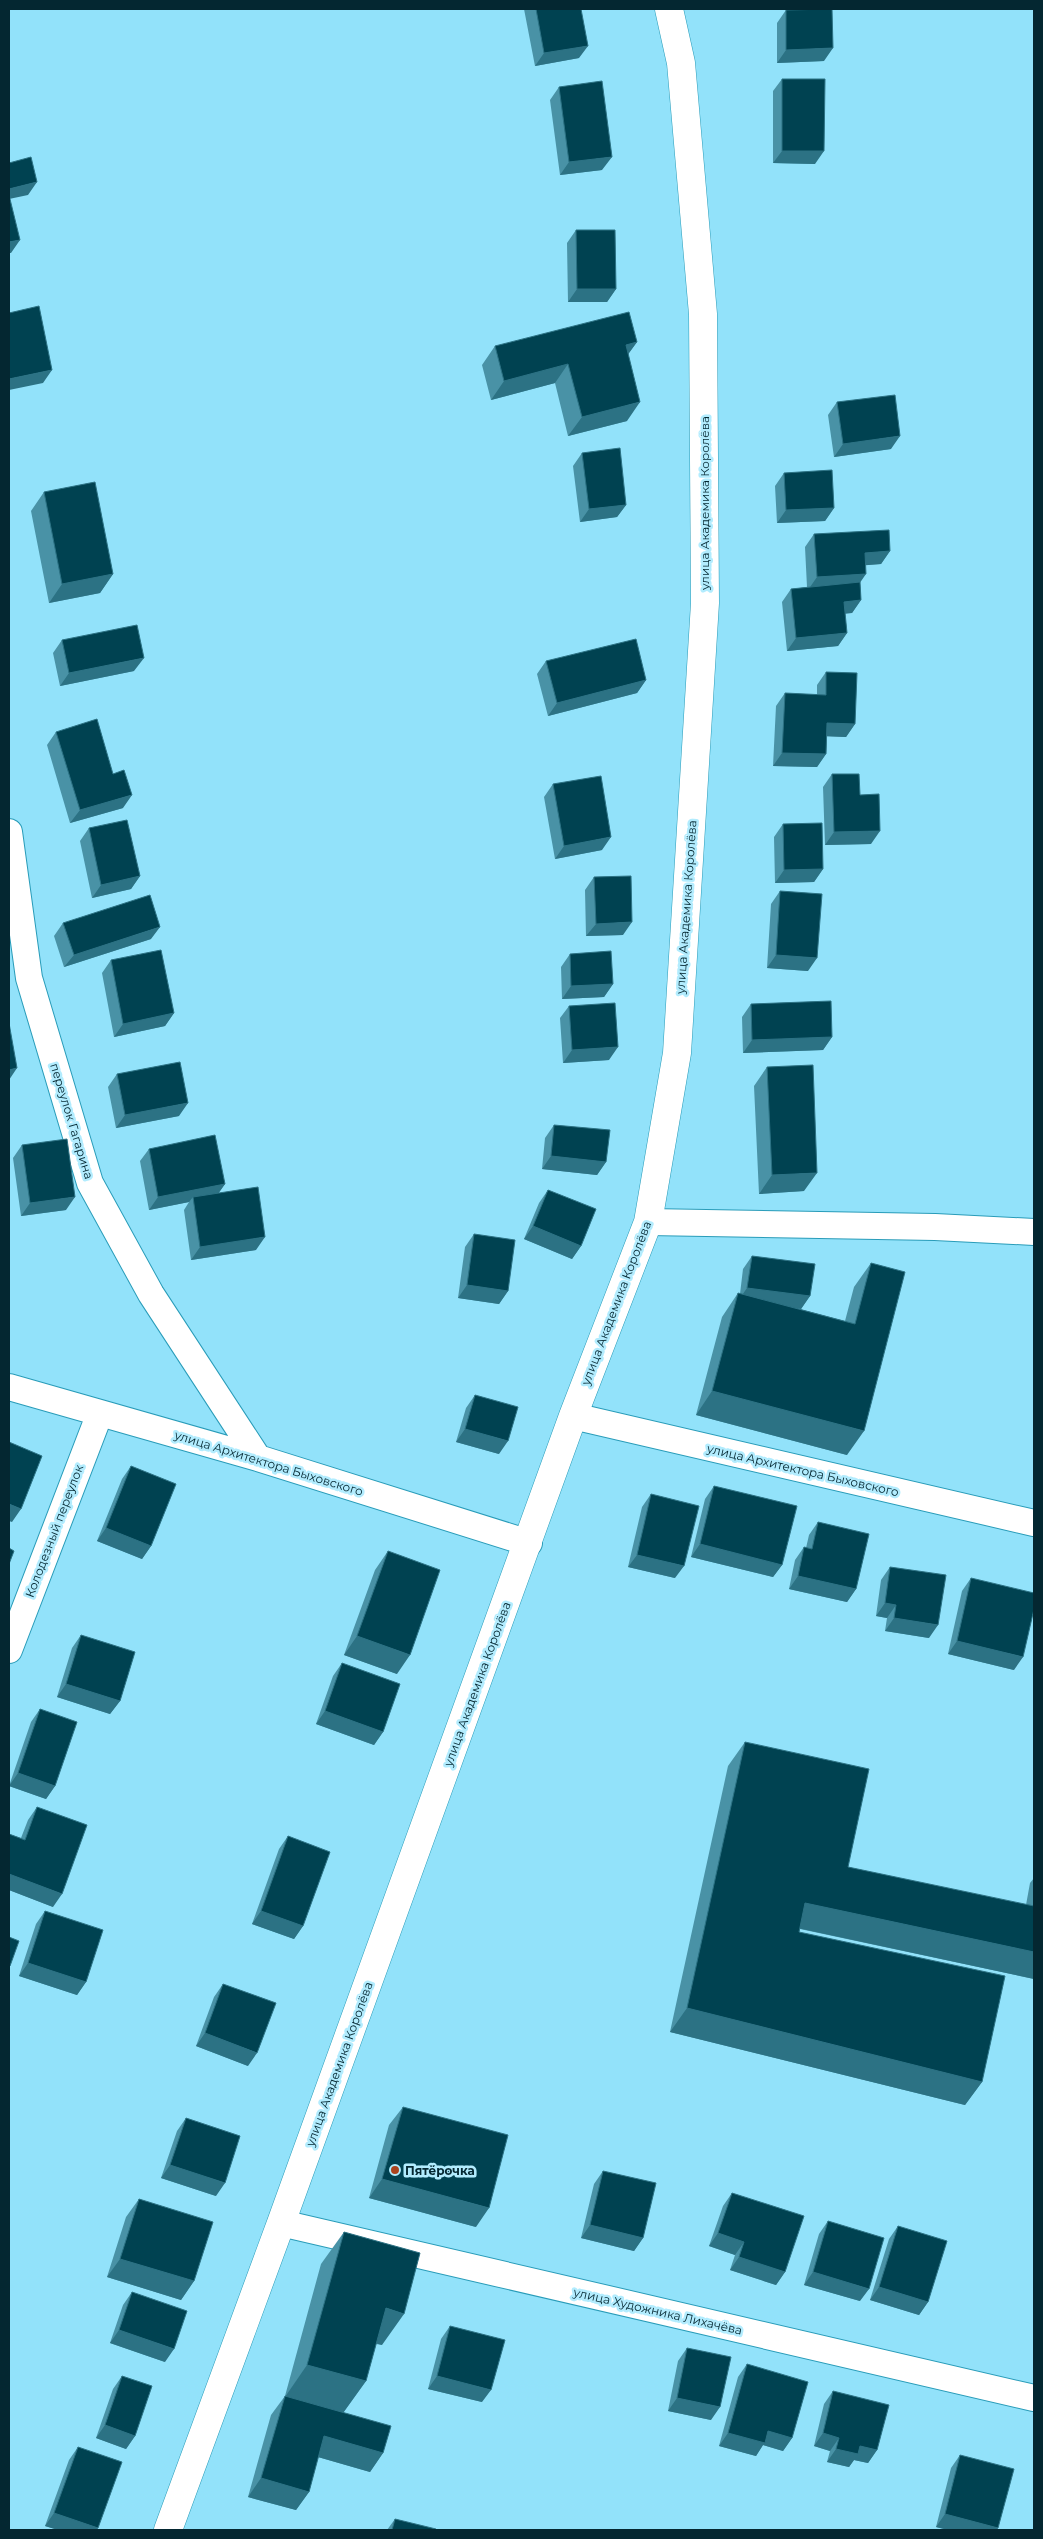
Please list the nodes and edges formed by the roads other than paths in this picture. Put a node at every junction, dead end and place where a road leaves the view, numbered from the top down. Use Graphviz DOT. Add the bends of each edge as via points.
graph roads {
  1 [pos="669,9"];
  2 [pos="9,832"];
  3 [pos="648,1222"];
  4 [pos="1034,1232"];
  5 [pos="9,1387"];
  6 [pos="100,1413"];
  7 [pos="573,1416"];
  8 [pos="258,1458"];
  9 [pos="1034,1523"];
  10 [pos="529,1543"];
  11 [pos="9,1650"];
  12 [pos="281,2223"];
  13 [pos="1034,2398"];
  14 [pos="168,2530"];
  1 -- 3 [label="street, улица Академика Королёва" via="681,63 703,314 705,602 677,1054"];
  2 -- 8 [label="street, переулок Гагарина" via="30,978 90,1183 151,1294"];
  3 -- 4 [label="street"];
  3 -- 7 [label="street, улица Академика Королёва"];
  5 -- 6 [label="street, улица Архитектора Быховского"];
  6 -- 8 [label="street, улица Архитектора Быховского"];
  6 -- 11 [label="street, Колодезный переулок"];
  7 -- 9 [label="street, улица Архитектора Быховского"];
  7 -- 10 [label="street, улица Академика Королёва"];
  8 -- 10 [label="street, улица Архитектора Быховского"];
  10 -- 12 [label="street, улица Академика Королёва"];
  12 -- 13 [label="street, улица Художника Лихачёва"];
  12 -- 14 [label="street, улица Академика Королёва"];
}
